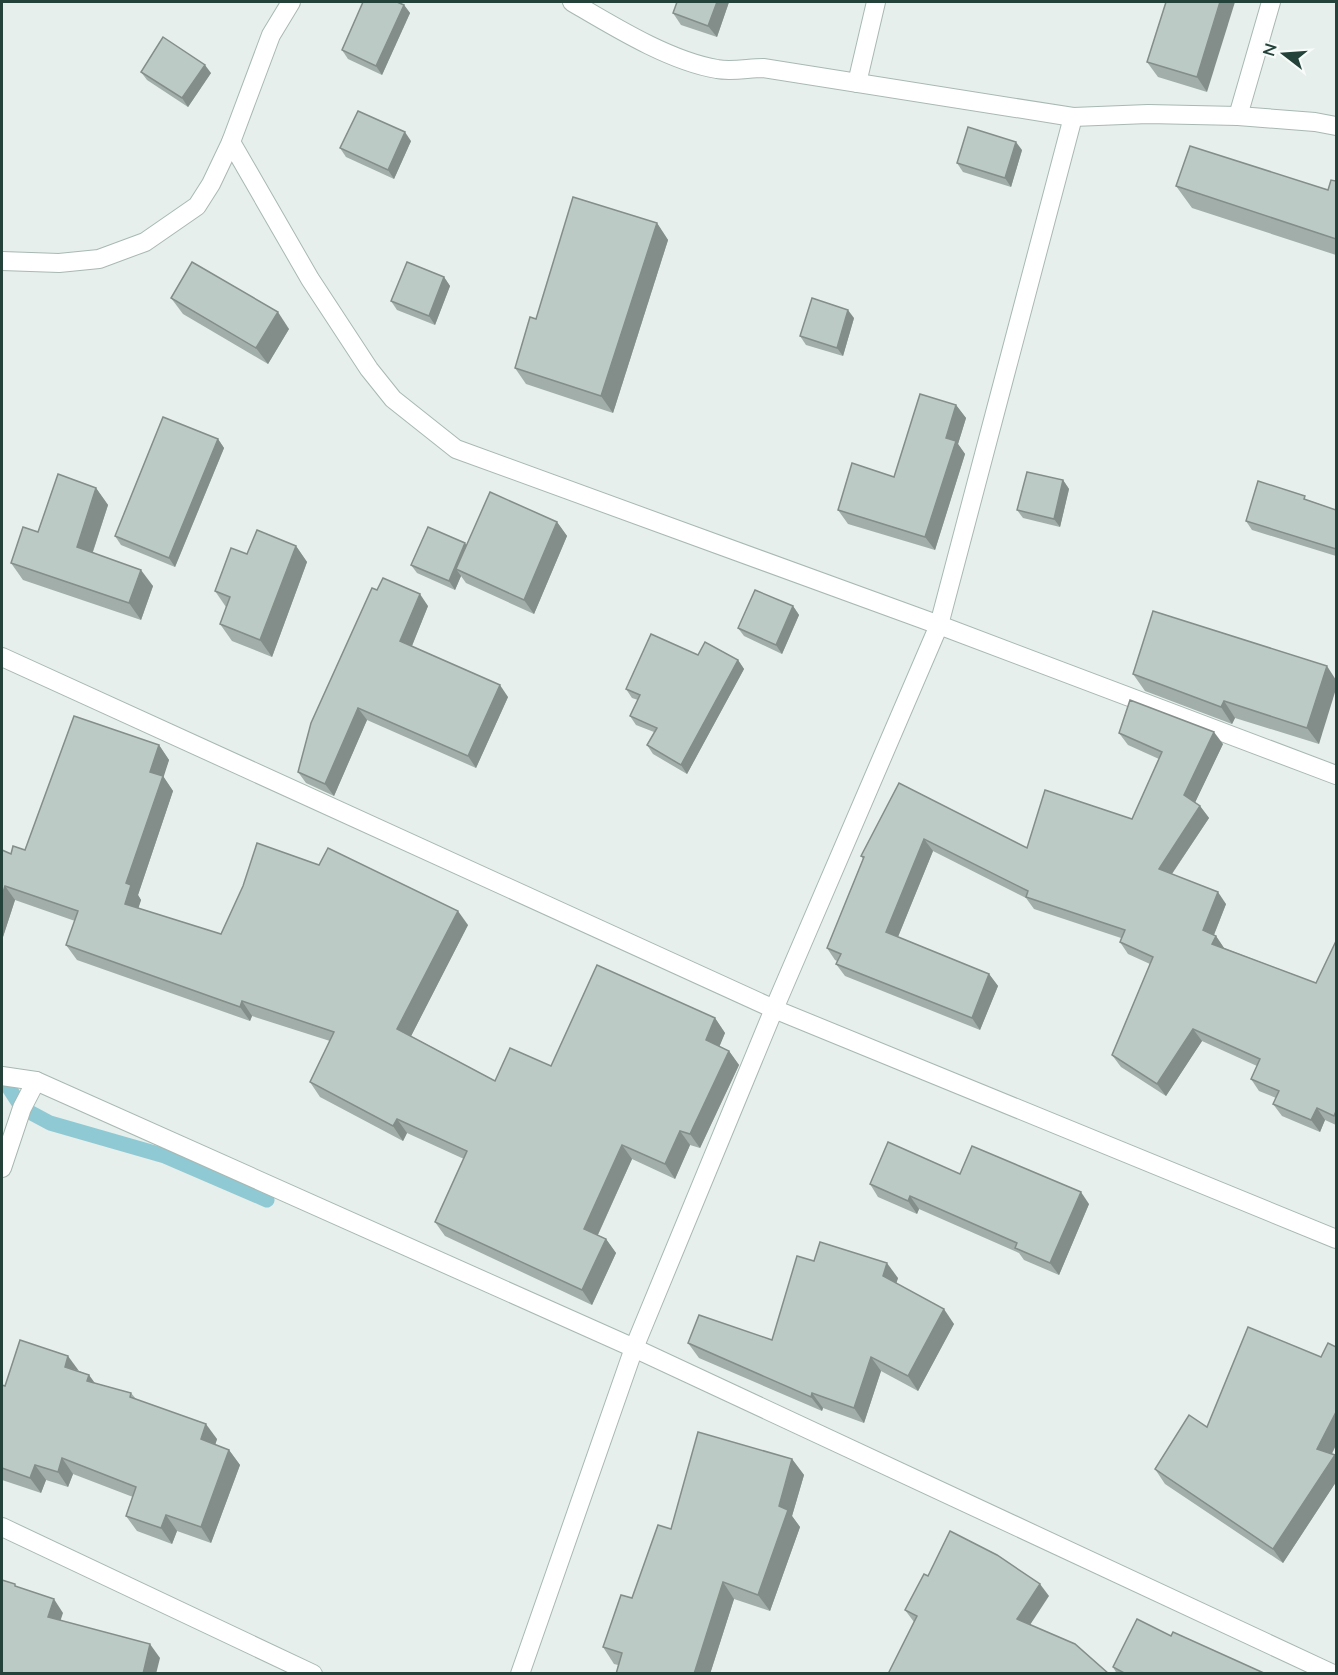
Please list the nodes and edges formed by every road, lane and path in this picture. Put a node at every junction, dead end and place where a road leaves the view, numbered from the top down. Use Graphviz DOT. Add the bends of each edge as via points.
graph roads {
  1 [pos="291,2"];
  2 [pos="572,2"];
  3 [pos="876,2"];
  4 [pos="1271,2"];
  5 [pos="857,83"];
  6 [pos="1238,116"];
  7 [pos="1073,117"];
  8 [pos="1336,126"];
  9 [pos="231,142"];
  10 [pos="2,261"];
  11 [pos="939,625"];
  12 [pos="2,657"];
  13 [pos="1336,775"];
  14 [pos="774,1009"];
  15 [pos="2,1076"];
  16 [pos="36,1081"];
  17 [pos="2,1168"];
  18 [pos="1336,1239"];
  19 [pos="634,1348"];
  20 [pos="2,1527"];
  21 [pos="313,1674"];
  22 [pos="520,1674"];
  23 [pos="1333,1674"];
  1 -- 9 [label="street" via="271,35"];
  2 -- 5 [label="street" via="629,36 719,70 763,68"];
  3 -- 5 [label="street"];
  4 -- 6 [label="street"];
  5 -- 7 [label="street"];
  6 -- 7 [label="street"];
  6 -- 8 [label="street"];
  7 -- 11 [label="street"];
  9 -- 10 [label="street" via="197,206 145,242 99,259 59,263"];
  9 -- 11 [label="street" via="310,279 369,369 393,399 456,449"];
  11 -- 13 [label="street"];
  11 -- 14 [label="street"];
  12 -- 14 [label="street"];
  14 -- 18 [label="street"];
  14 -- 19 [label="street"];
  15 -- 16 [label="street"];
  16 -- 17 [label="street" via="22,1108"];
  16 -- 19 [label="street"];
  19 -- 22 [label="street"];
  19 -- 23 [label="street"];
  20 -- 21 [label="street"];
}
